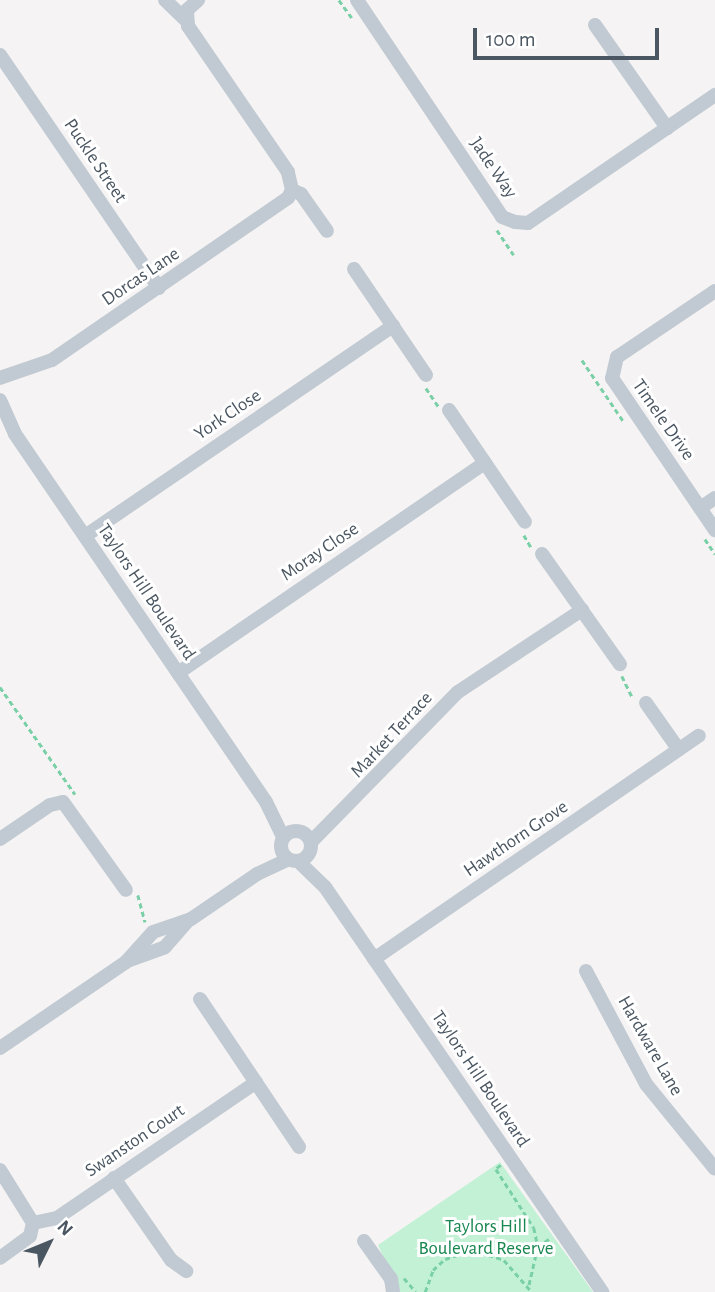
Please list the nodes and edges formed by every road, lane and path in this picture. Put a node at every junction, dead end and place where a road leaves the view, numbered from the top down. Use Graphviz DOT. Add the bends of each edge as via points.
graph roads {
  1 [pos="165,0"];
  2 [pos="198,0"];
  3 [pos="356,0"];
  4 [pos="185,19"];
  5 [pos="595,25"];
  6 [pos="0,55"];
  7 [pos="715,95"];
  8 [pos="667,128"];
  9 [pos="292,190"];
  10 [pos="493,225"];
  11 [pos="327,232"];
  12 [pos="514,255"];
  13 [pos="354,269"];
  14 [pos="159,288"];
  15 [pos="715,291"];
  16 [pos="393,326"];
  17 [pos="426,375"];
  18 [pos="0,378"];
  19 [pos="0,400"];
  20 [pos="453,416"];
  21 [pos="485,463"];
  22 [pos="715,498"];
  23 [pos="700,508"];
  24 [pos="525,522"];
  25 [pos="715,530"];
  26 [pos="85,536"];
  27 [pos="542,554"];
  28 [pos="582,610"];
  29 [pos="620,664"];
  30 [pos="178,673"];
  31 [pos="640,703"];
  32 [pos="699,736"];
  33 [pos="679,750"];
  34 [pos="0,839"];
  35 [pos="296,845"];
  36 [pos="126,890"];
  37 [pos="374,959"];
  38 [pos="586,971"];
  39 [pos="200,999"];
  40 [pos="0,1048"];
  41 [pos="256,1082"];
  42 [pos="299,1147"];
  43 [pos="510,1158"];
  44 [pos="715,1168"];
  45 [pos="0,1170"];
  46 [pos="114,1178"];
  47 [pos="33,1223"];
  48 [pos="364,1241"];
  49 [pos="0,1258"];
  50 [pos="186,1271"];
  51 [pos="529,1285"];
  52 [pos="393,1292"];
  53 [pos="425,1292"];
  54 [pos="532,1292"];
  55 [pos="602,1292"];
  1 -- 4 [label="street"];
  2 -- 4 [label="street"];
  3 -- 8 [label="street, Jade Way" via="502,217 514,222 528,223"];
  4 -- 9 [label="street" via="288,172"];
  5 -- 8 [label="street"];
  6 -- 14 [label="street, Puckle Street"];
  7 -- 8 [label="street, Jade Way"];
  9 -- 11 [label="street" via="301,194"];
  9 -- 14 [label="street, Dorcas Lane" via="288,198"];
  10 -- 12 [label="path"];
  13 -- 16 [label="street"];
  14 -- 18 [label="street, Dorcas Lane" via="52,360"];
  15 -- 23 [label="street, Timele Drive" via="624,352 612,367 616,388"];
  16 -- 17 [label="street"];
  16 -- 26 [label="street, York Close"];
  17 -- 20 [label="path" via="420,380 451,426"];
  19 -- 26 [label="street, Taylors Hill Boulevard" via="15,434"];
  20 -- 21 [label="street"];
  21 -- 24 [label="street"];
  21 -- 30 [label="street, Moray Close"];
  22 -- 23 [label="street"];
  23 -- 25 [label="street, Timele Drive"];
  26 -- 30 [label="street, Taylors Hill Boulevard"];
  27 -- 28 [label="street"];
  28 -- 29 [label="street"];
  28 -- 35 [label="street, Market Terrace" via="458,692 336,817"];
  29 -- 31 [label="path" via="615,667"];
  30 -- 35 [label="street, Taylors Hill Boulevard"];
  31 -- 33 [label="street"];
  32 -- 33 [label="street, Hawthorn Grove"];
  33 -- 37 [label="street, Hawthorn Grove"];
  34 -- 36 [label="street" via="50,805 63,802"];
  35 -- 37 [label="street, Taylors Hill Boulevard"];
  35 -- 40 [label="street, Market Terrace" via="191,919 164,947 126,962"];
  37 -- 43 [label="street, Taylors Hill Boulevard"];
  38 -- 44 [label="street, Hardware Lane" via="653,1094"];
  39 -- 41 [label="street"];
  41 -- 42 [label="street"];
  41 -- 46 [label="street, Swanston Court"];
  43 -- 51 [label="path" via="495,1169 534,1228 538,1247"];
  43 -- 55 [label="street, Taylors Hill Boulevard"];
  45 -- 47 [label="street"];
  46 -- 47 [label="street, Swanston Court" via="57,1218"];
  46 -- 50 [label="street" via="171,1260"];
  47 -- 49 [label="street" via="30,1236"];
  48 -- 52 [label="street" via="391,1279"];
  51 -- 53 [label="path" via="504,1261 472,1250 445,1259 433,1270"];
  51 -- 54 [label="path"];
}
